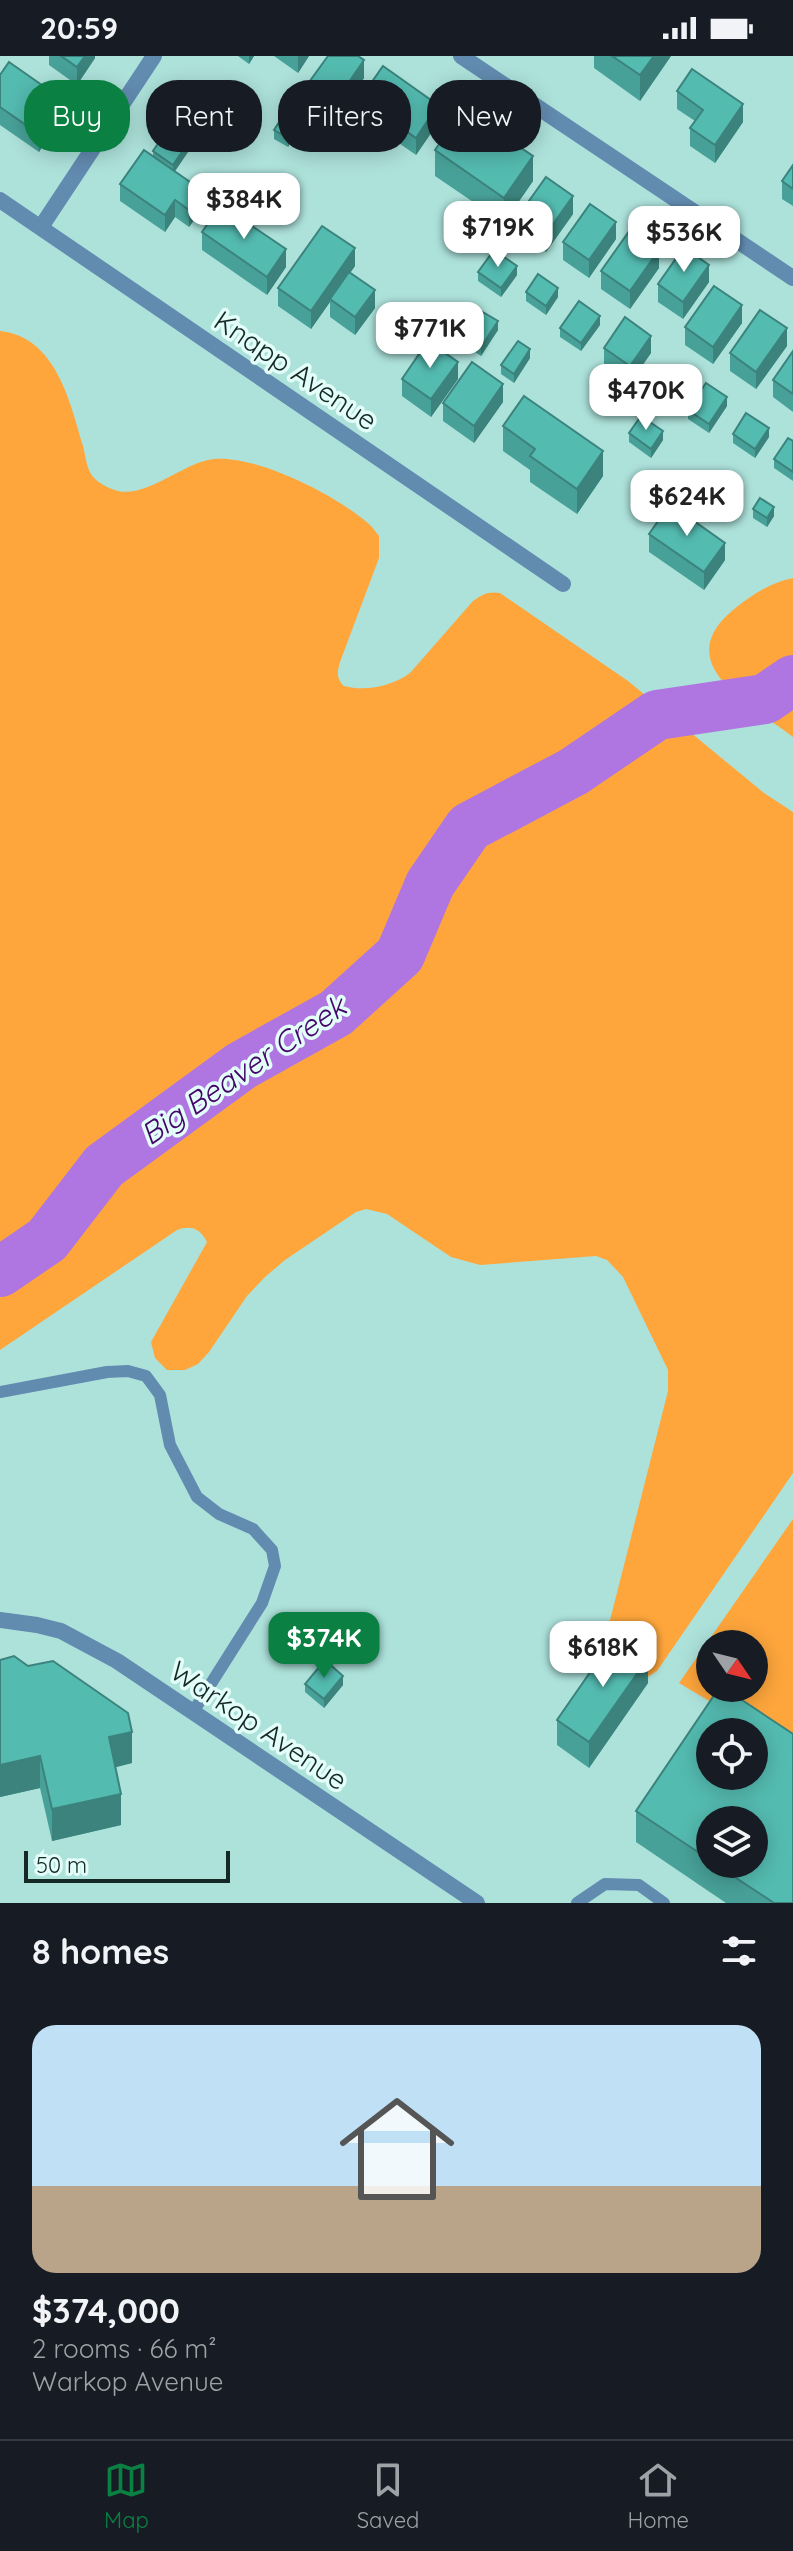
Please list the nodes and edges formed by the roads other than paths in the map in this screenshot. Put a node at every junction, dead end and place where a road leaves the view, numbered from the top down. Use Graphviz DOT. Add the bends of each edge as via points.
graph roads {
  1 [pos="154,56"];
  2 [pos="461,56"];
  3 [pos="0,200"];
  4 [pos="41,227"];
  5 [pos="793,278"];
  6 [pos="563,584"];
  7 [pos="0,1392"];
  8 [pos="0,1620"];
  9 [pos="193,1712"];
  10 [pos="477,1903"];
  11 [pos="577,1903"];
  12 [pos="664,1903"];
  1 -- 4 [label="street"];
  2 -- 5 [label="street"];
  3 -- 4 [label="street, Knapp Avenue"];
  4 -- 6 [label="street, Knapp Avenue"];
  7 -- 9 [label="lane" via="107,1372 146,1376 160,1395 170,1445 197,1497 253,1529 272,1550 275,1566 262,1603"];
  8 -- 9 [label="street, Warkop Avenue" via="61,1631 83,1641"];
  9 -- 10 [label="street, Warkop Avenue"];
  11 -- 12 [label="lane" via="605,1884 639,1885"];
}
